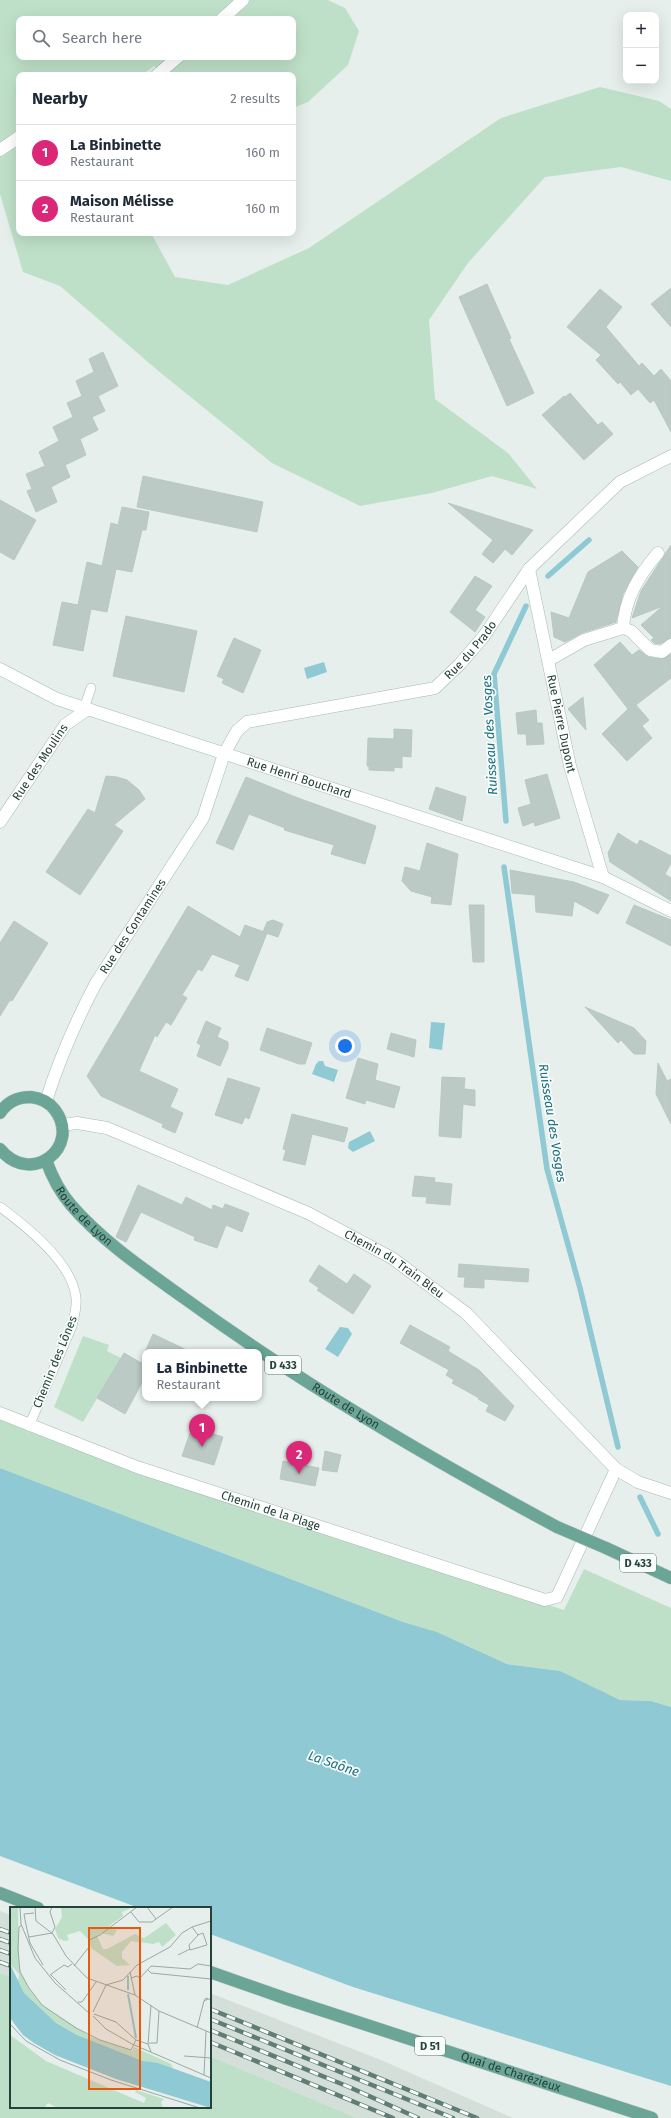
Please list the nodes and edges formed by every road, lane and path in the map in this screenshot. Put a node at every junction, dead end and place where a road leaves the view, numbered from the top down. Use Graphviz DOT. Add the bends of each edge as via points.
graph roads {
  1 [pos="243,0"];
  2 [pos="225,16"];
  3 [pos="174,60"];
  4 [pos="160,72"];
  5 [pos="16,139"];
  6 [pos="0,150"];
  7 [pos="671,456"];
  8 [pos="658,553"];
  9 [pos="529,569"];
  10 [pos="623,628"];
  11 [pos="671,645"];
  12 [pos="549,660"];
  13 [pos="0,669"];
  14 [pos="91,688"];
  15 [pos="86,709"];
  16 [pos="224,754"];
  17 [pos="0,822"];
  18 [pos="603,877"];
  19 [pos="671,911"];
  20 [pos="46,1101"];
  21 [pos="0,1113"];
  22 [pos="62,1125"];
  23 [pos="2,1156"];
  24 [pos="46,1160"];
  25 [pos="0,1207"];
  26 [pos="258,1349"];
  27 [pos="262,1352"];
  28 [pos="0,1413"];
  29 [pos="29,1426"];
  30 [pos="616,1469"];
  31 [pos="671,1493"];
  32 [pos="671,1578"];
  33 [pos="0,1893"];
  34 [pos="35,1907"];
  35 [pos="211,1972"];
  36 [pos="652,2118"];
  1 -- 2 [label="street"];
  3 -- 4 [label="street"];
  5 -- 6 [label="street"];
  7 -- 9 [label="street, Rue du Prado" via="620,482"];
  8 -- 10 [label="street" via="640,574 624,613"];
  9 -- 12 [label="street, Rue Pierre Dupont"];
  9 -- 16 [label="street, Rue du Prado" via="484,636 435,688 247,722 238,731"];
  10 -- 11 [label="street" via="630,631 650,650 662,652"];
  10 -- 12 [label="street" via="584,640"];
  12 -- 18 [label="street, Rue Pierre Dupont" via="570,766"];
  13 -- 15 [label="street, Rue Henri Bouchard" via="57,699"];
  14 -- 15 [label="lane"];
  15 -- 16 [label="street, Rue Henri Bouchard"];
  15 -- 17 [label="street, Rue des Moulins" via="65,725"];
  16 -- 18 [label="street, Rue Henri Bouchard"];
  16 -- 20 [label="street, Rue des Contamines" via="203,818 96,983 56,1069"];
  18 -- 19 [label="street, Rue Henri Bouchard"];
  20 -- 21 [label="main road" via="23,1097 12,1101"];
  20 -- 22 [label="main road" via="56,1112"];
  22 -- 24 [label="main road" via="60,1145"];
  22 -- 30 [label="street, Chemin du Train Bleu" via="77,1123 107,1128 308,1213 392,1258 466,1313"];
  23 -- 24 [label="main road" via="28,1165"];
  24 -- 26 [label="main road, Route de Lyon / D 433, bridge" via="56,1185 71,1205 99,1233 217,1322"];
  25 -- 29 [label="lane, Chemin des Lônes" via="44,1244 66,1271 73,1284 76,1298 72,1326"];
  27 -- 32 [label="main road, Route de Lyon / D 433, bridge" via="346,1407 480,1485 557,1527"];
  28 -- 29 [label="street, Chemin de la Plage"];
  29 -- 30 [label="street, Chemin de la Plage" via="137,1467 545,1600 557,1597"];
  30 -- 31 [label="street, Chemin du Train Bleu" via="638,1482"];
  33 -- 34 [label="main road"];
  35 -- 36 [label="main road, Quai de Charézieux / D 51"];
}
